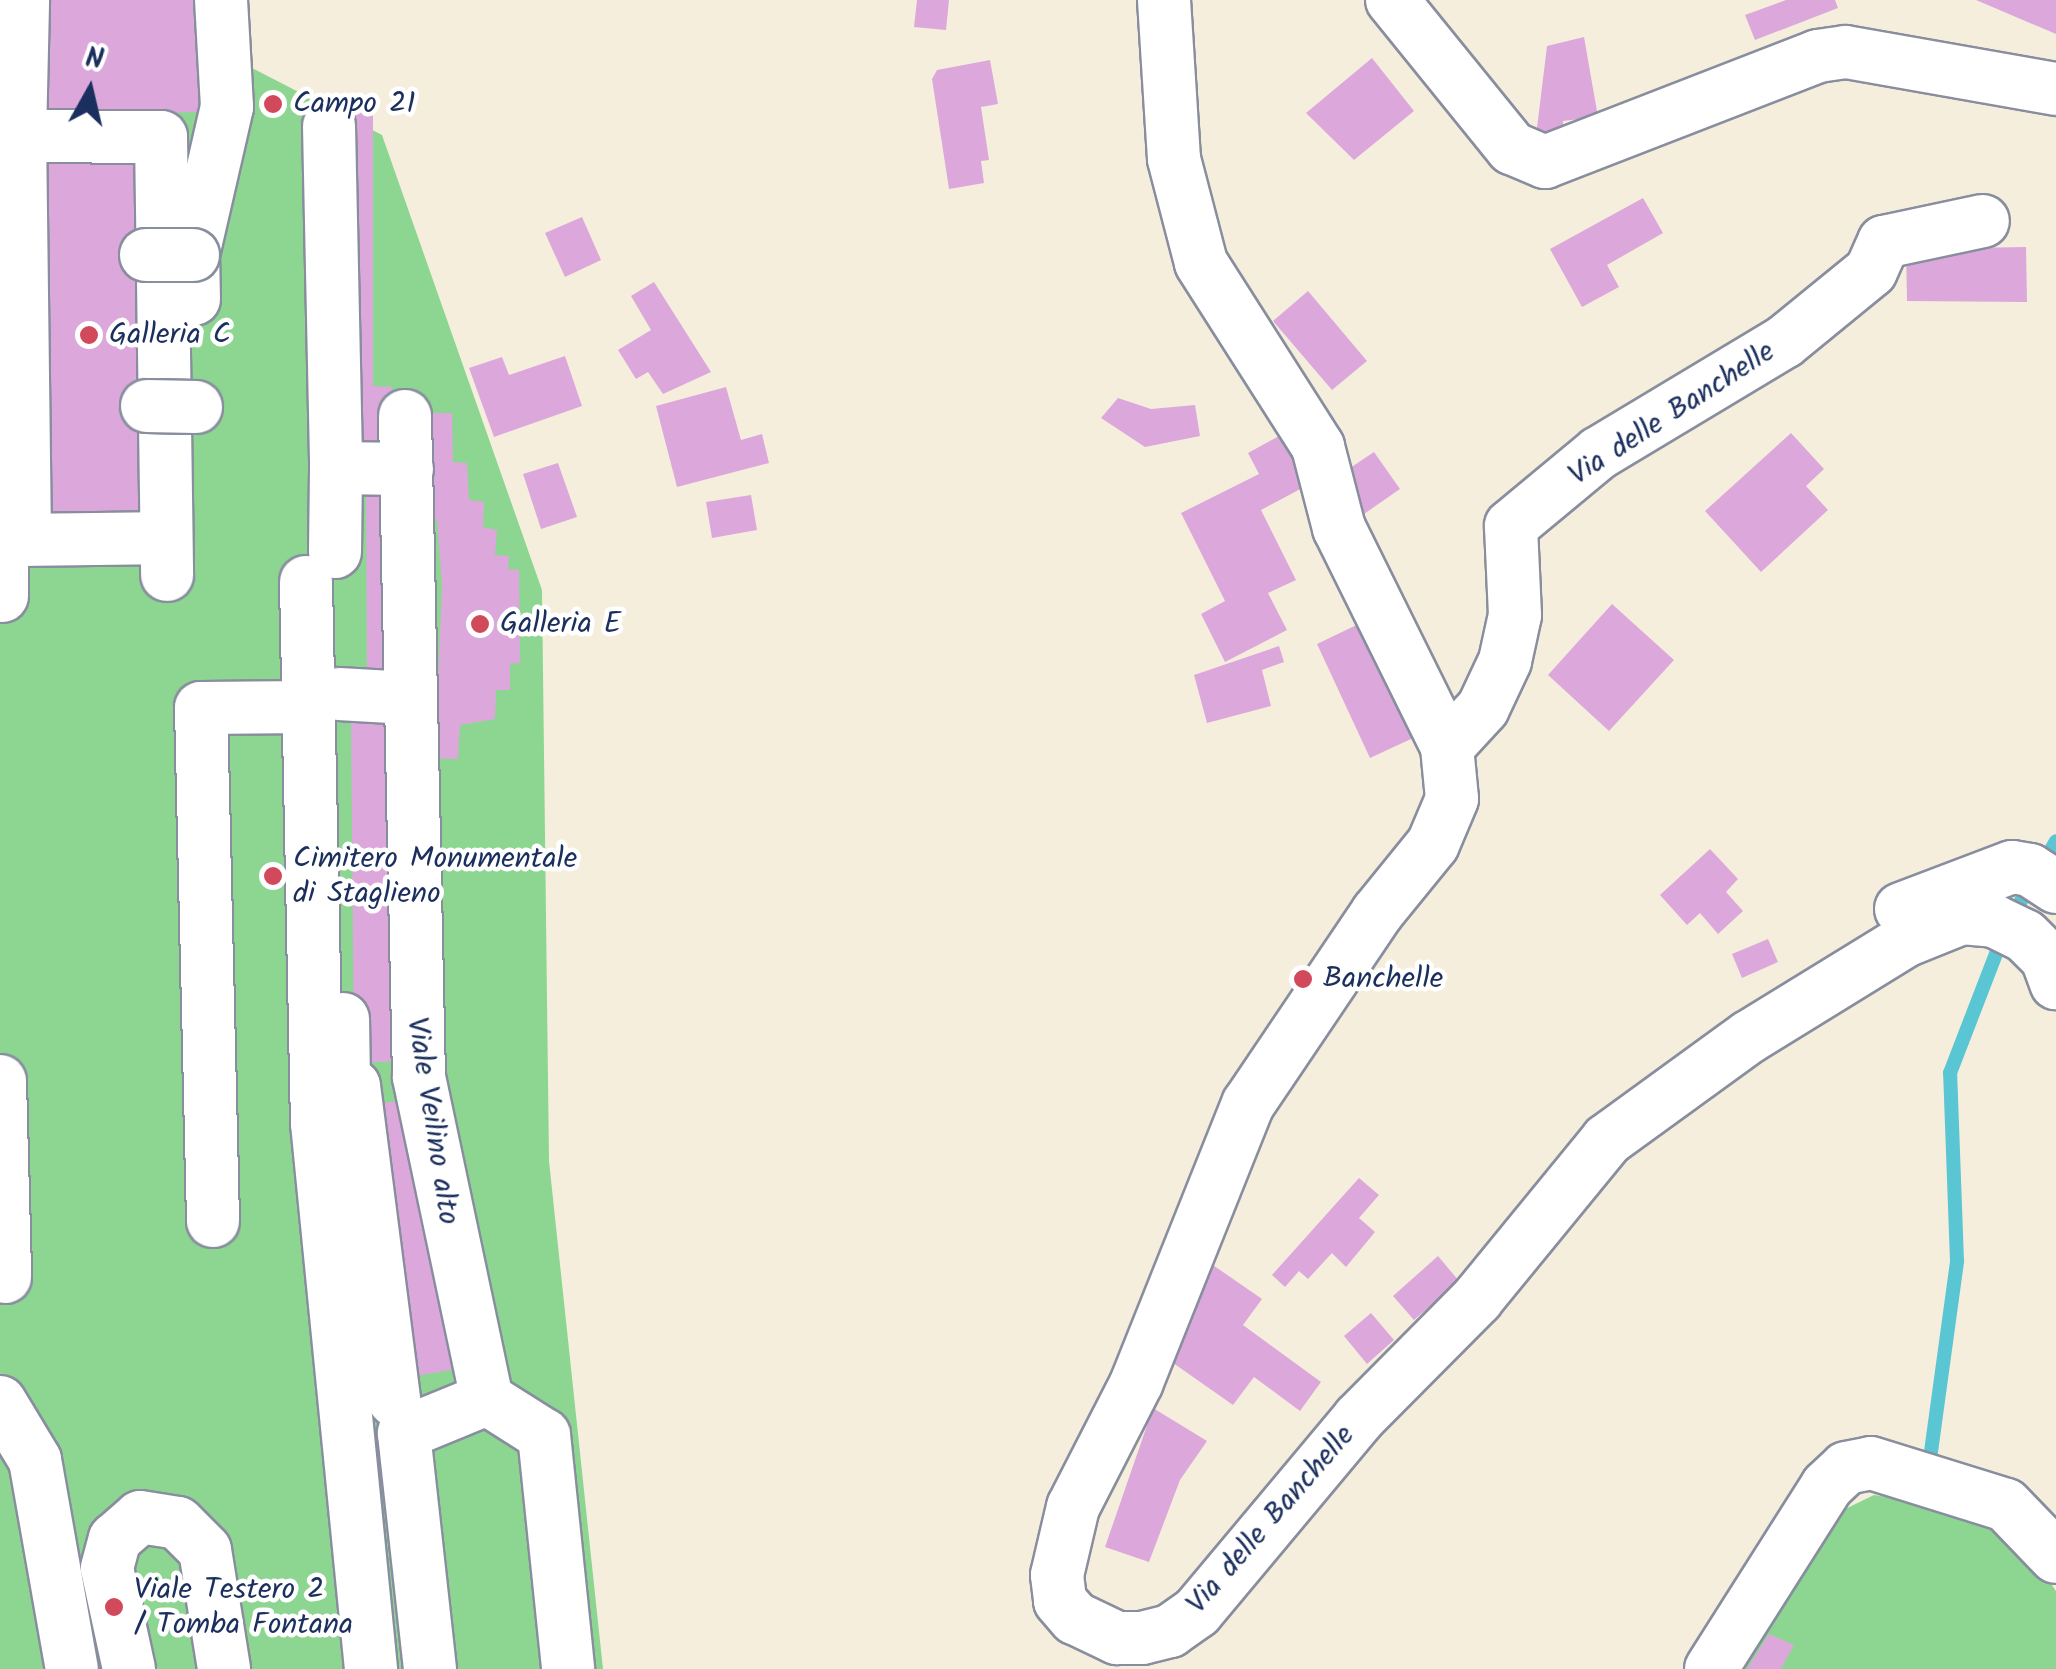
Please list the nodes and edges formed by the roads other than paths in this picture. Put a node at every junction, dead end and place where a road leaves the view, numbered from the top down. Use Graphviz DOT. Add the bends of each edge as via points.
graph roads {
  1 [pos="22,0"];
  2 [pos="221,0"];
  3 [pos="1164,0"];
  4 [pos="1392,0"];
  5 [pos="2056,89"];
  6 [pos="329,126"];
  7 [pos="20,136"];
  8 [pos="1983,221"];
  9 [pos="405,416"];
  10 [pos="179,423"];
  11 [pos="336,468"];
  12 [pos="407,469"];
  13 [pos="408,698"];
  14 [pos="323,701"];
  15 [pos="1447,747"];
  16 [pos="2056,887"];
  17 [pos="1866,924"];
  18 [pos="2054,971"];
  19 [pos="418,1077"];
  20 [pos="0,1081"];
  21 [pos="354,1086"];
  22 [pos="212,1221"];
  23 [pos="4,1278"];
  24 [pos="486,1398"];
  25 [pos="0,1402"];
  26 [pos="414,1408"];
  27 [pos="2056,1557"];
  28 [pos="222,1644"];
  29 [pos="72,1669"];
  30 [pos="128,1669"];
  31 [pos="371,1669"];
  32 [pos="430,1669"];
  33 [pos="568,1669"];
  34 [pos="1711,1669"];
  1 -- 7 [label="street"];
  2 -- 10 [label="street" via="228,106 170,255"];
  3 -- 15 [label="street, Via delle Banchelle" via="1174,159 1201,264 1318,446 1339,528"];
  4 -- 5 [label="street" via="1512,148 1545,162 1818,56 1846,52"];
  6 -- 11 [label="street"];
  7 -- 7 [label="street" via="25,540 159,570 161,137"];
  8 -- 15 [label="street, Via delle Banchelle" via="1884,242 1870,270 1784,342 1599,452 1510,526 1515,616 1509,649 1483,708"];
  9 -- 12 [label="street, Viale Veilino alto"];
  11 -- 12 [label="street"];
  11 -- 14 [label="street"];
  12 -- 13 [label="street, Viale Veilino alto"];
  13 -- 14 [label="street"];
  13 -- 19 [label="street, Viale Veilino alto"];
  14 -- 21 [label="street" via="344,1081"];
  14 -- 22 [label="street" via="201,708"];
  14 -- 31 [label="street" via="317,1123"];
  15 -- 18 [label="street, Via delle Banchelle" via="1448,816 1248,1104 1137,1382 1073,1506 1060,1550 1060,1601 1090,1628 1142,1638 1170,1631 1197,1612 1360,1418 1477,1299 1607,1140 1749,1037 1905,942 1962,918 2010,927 2036,945"];
  16 -- 17 [label="street" via="2012,867"];
  19 -- 21 [label="street"];
  19 -- 24 [label="street, Viale Veilino alto"];
  20 -- 23 [label="street"];
  21 -- 26 [label="street"];
  24 -- 26 [label="street"];
  24 -- 33 [label="street" via="544,1434"];
  25 -- 29 [label="street" via="36,1460"];
  26 -- 32 [label="street" via="404,1433"];
  27 -- 34 [label="street" via="2006,1505 1871,1463 1846,1468 1827,1486"];
  28 -- 30 [label="street" via="204,1550 178,1523 140,1517 115,1540 107,1568"];
}
